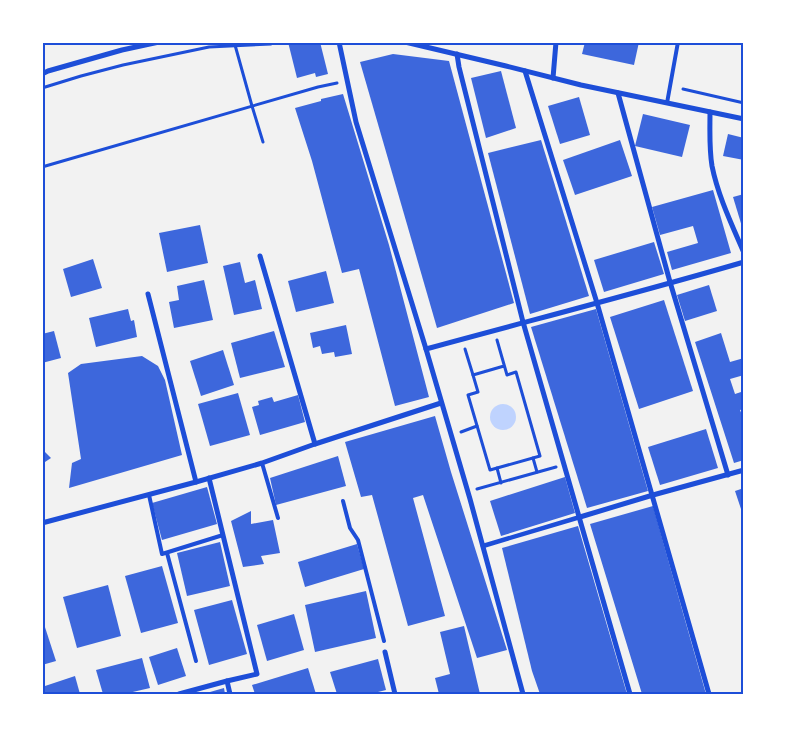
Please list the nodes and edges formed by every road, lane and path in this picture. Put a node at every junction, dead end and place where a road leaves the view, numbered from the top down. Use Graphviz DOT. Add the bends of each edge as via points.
graph roads {
  1 [pos="159,42"];
  2 [pos="339,42"];
  3 [pos="405,42"];
  4 [pos="556,42"];
  5 [pos="678,42"];
  6 [pos="271,44"];
  7 [pos="235,45"];
  8 [pos="456,54"];
  9 [pos="526,71"];
  10 [pos="42,74"];
  11 [pos="553,78"];
  12 [pos="347,80"];
  13 [pos="42,88"];
  14 [pos="683,89"];
  15 [pos="618,93"];
  16 [pos="667,103"];
  17 [pos="744,103"];
  18 [pos="252,106"];
  19 [pos="710,112"];
  20 [pos="744,120"];
  21 [pos="263,142"];
  22 [pos="42,167"];
  23 [pos="744,253"];
  24 [pos="260,256"];
  25 [pos="744,262"];
  26 [pos="670,282"];
  27 [pos="148,294"];
  28 [pos="597,303"];
  29 [pos="523,322"];
  30 [pos="498,342"];
  31 [pos="464,348"];
  32 [pos="426,349"];
  33 [pos="504,366"];
  34 [pos="473,375"];
  35 [pos="441,403"];
  36 [pos="477,426"];
  37 [pos="457,433"];
  38 [pos="315,444"];
  39 [pos="533,458"];
  40 [pos="262,462"];
  41 [pos="497,468"];
  42 [pos="550,469"];
  43 [pos="744,470"];
  44 [pos="537,472"];
  45 [pos="728,475"];
  46 [pos="209,478"];
  47 [pos="196,482"];
  48 [pos="501,483"];
  49 [pos="474,490"];
  50 [pos="149,495"];
  51 [pos="652,495"];
  52 [pos="343,501"];
  53 [pos="580,517"];
  54 [pos="278,518"];
  55 [pos="42,523"];
  56 [pos="223,535"];
  57 [pos="482,546"];
  58 [pos="167,553"];
  59 [pos="384,641"];
  60 [pos="384,652"];
  61 [pos="196,661"];
  62 [pos="227,682"];
  63 [pos="179,694"];
  64 [pos="230,694"];
  65 [pos="395,694"];
  66 [pos="523,694"];
  67 [pos="630,694"];
  68 [pos="709,694"];
  1 -- 10 [label="street"];
  2 -- 12 [label="street"];
  3 -- 8 [label="street"];
  4 -- 11 [label="street"];
  5 -- 16 [label="lane"];
  6 -- 7 [label="path"];
  7 -- 13 [label="path" via="209,47 123,65"];
  7 -- 18 [label="path"];
  8 -- 9 [label="street"];
  8 -- 29 [label="street"];
  9 -- 11 [label="street"];
  9 -- 28 [label="street"];
  11 -- 15 [label="street"];
  12 -- 18 [label="path"];
  12 -- 32 [label="street" via="356,122"];
  14 -- 17 [label="path"];
  15 -- 16 [label="street"];
  15 -- 26 [label="street"];
  16 -- 19 [label="street"];
  18 -- 21 [label="path"];
  18 -- 22 [label="path"];
  19 -- 20 [label="street"];
  19 -- 23 [label="street" via="712,168"];
  24 -- 38 [label="street"];
  25 -- 26 [label="street"];
  26 -- 28 [label="street"];
  26 -- 45 [label="street"];
  27 -- 47 [label="street"];
  28 -- 29 [label="street"];
  28 -- 51 [label="street"];
  29 -- 32 [label="street"];
  29 -- 53 [label="street"];
  30 -- 33 [label="path"];
  31 -- 34 [label="path"];
  32 -- 35 [label="street"];
  33 -- 34 [label="path"];
  33 -- 39 [label="path" via="507,375 516,372 540,456"];
  34 -- 36 [label="path" via="478,392 468,395"];
  35 -- 38 [label="street"];
  35 -- 57 [label="street"];
  36 -- 37 [label="path"];
  36 -- 41 [label="path" via="490,470"];
  38 -- 40 [label="street"];
  39 -- 41 [label="path"];
  39 -- 44 [label="path"];
  40 -- 46 [label="street"];
  40 -- 54 [label="lane"];
  41 -- 48 [label="path"];
  42 -- 44 [label="path"];
  43 -- 45 [label="street"];
  44 -- 48 [label="path"];
  45 -- 51 [label="street"];
  46 -- 47 [label="street"];
  46 -- 56 [label="street"];
  47 -- 50 [label="street"];
  48 -- 49 [label="path"];
  50 -- 55 [label="street"];
  50 -- 58 [label="lane" via="162,554"];
  51 -- 53 [label="street"];
  51 -- 68 [label="street"];
  52 -- 59 [label="lane" via="350,528 358,540"];
  53 -- 57 [label="street"];
  53 -- 67 [label="street"];
  56 -- 58 [label="lane"];
  56 -- 62 [label="street" via="257,674"];
  57 -- 66 [label="street"];
  58 -- 61 [label="lane"];
  60 -- 65 [label="street"];
  62 -- 63 [label="street"];
  62 -- 64 [label="street"];
}
